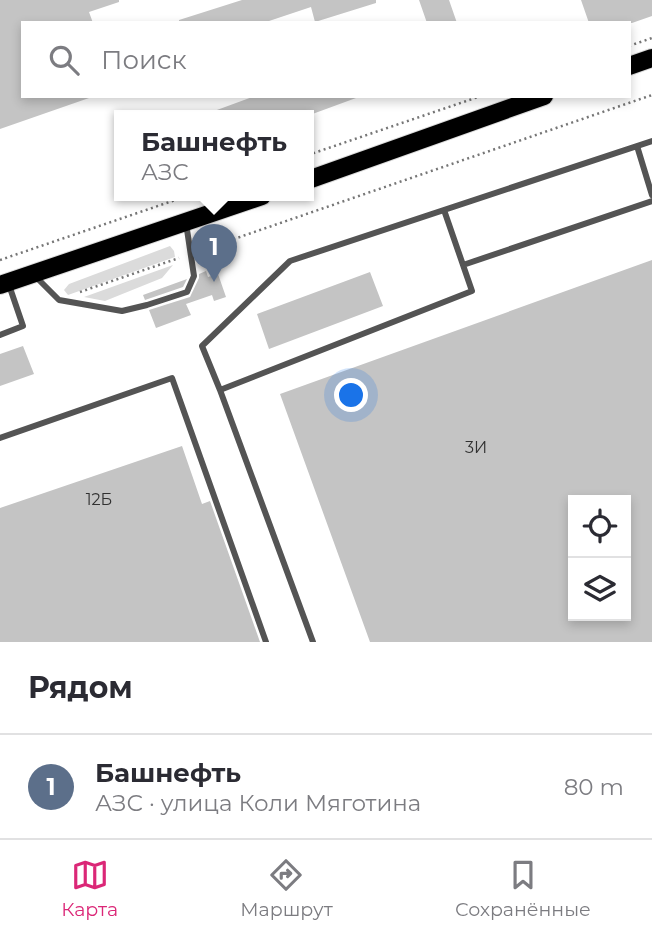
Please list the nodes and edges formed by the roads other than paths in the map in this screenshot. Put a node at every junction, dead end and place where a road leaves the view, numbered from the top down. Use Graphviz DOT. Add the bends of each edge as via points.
graph roads {
  1 [pos="652,58"];
  2 [pos="631,65"];
  3 [pos="538,98"];
  4 [pos="652,141"];
  5 [pos="637,146"];
  6 [pos="314,178"];
  7 [pos="652,195"];
  8 [pos="247,201"];
  9 [pos="652,201"];
  10 [pos="444,210"];
  11 [pos="186,222"];
  12 [pos="463,265"];
  13 [pos="33,274"];
  14 [pos="4,283"];
  15 [pos="0,335"];
  16 [pos="220,390"];
  17 [pos="0,438"];
  18 [pos="266,642"];
  19 [pos="313,642"];
  1 -- 2 [label="main road"];
  3 -- 6 [label="main road"];
  4 -- 5 [label="lane"];
  5 -- 7 [label="lane"];
  5 -- 10 [label="lane"];
  8 -- 11 [label="main road"];
  9 -- 12 [label="lane"];
  10 -- 12 [label="lane"];
  10 -- 16 [label="lane" via="290,261 202,346"];
  11 -- 13 [label="main road"];
  11 -- 13 [label="lane" via="194,276 187,292 122,311 59,299"];
  12 -- 16 [label="lane" via="472,291"];
  13 -- 14 [label="main road"];
  14 -- 15 [label="lane" via="23,326"];
  16 -- 19 [label="lane"];
  17 -- 18 [label="lane" via="172,378"];
}
